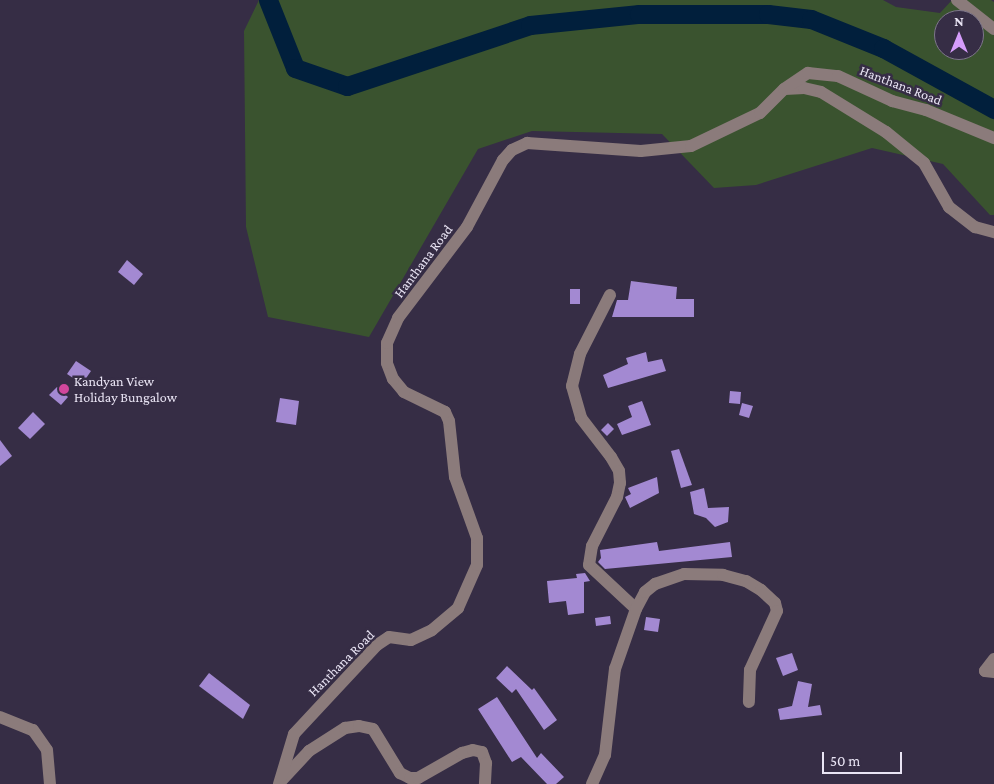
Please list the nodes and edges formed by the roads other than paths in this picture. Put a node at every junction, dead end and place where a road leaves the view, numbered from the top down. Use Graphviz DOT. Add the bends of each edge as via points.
graph roads {
  1 [pos="957,0"];
  2 [pos="994,29"];
  3 [pos="784,90"];
  4 [pos="994,138"];
  5 [pos="994,232"];
  6 [pos="610,295"];
  7 [pos="636,609"];
  8 [pos="994,659"];
  9 [pos="994,672"];
  10 [pos="748,702"];
  11 [pos="0,716"];
  12 [pos="279,783"];
  13 [pos="50,784"];
  14 [pos="485,784"];
  15 [pos="592,784"];
  1 -- 2 [label="street"];
  3 -- 4 [label="street, Hanthana Road" via="808,73 838,76 892,101 926,110"];
  3 -- 5 [label="street" via="804,88 821,92 886,132 924,164 949,207 975,227"];
  3 -- 12 [label="street, Hanthana Road" via="760,113 691,146 641,151 527,144 512,150 503,160 467,227 398,318 387,343 387,363 393,379 404,392 445,412 449,421 455,477 477,538 477,565 458,608 432,630 411,640 389,637 377,645 294,734"];
  6 -- 7 [label="street" via="580,354 572,386 581,418 619,471 617,497 592,546 589,565"];
  7 -- 10 [label="street" via="645,592 655,584 684,574 723,575 746,581 761,590 777,611 750,670"];
  7 -- 15 [label="street" via="615,669 605,754"];
  8 -- 9 [label="street" via="985,671"];
  11 -- 13 [label="street" via="33,730 48,750"];
  12 -- 14 [label="street" via="309,751 345,728 359,726 373,729 400,773 410,778 418,778 462,752 482,752 486,763"];
}
